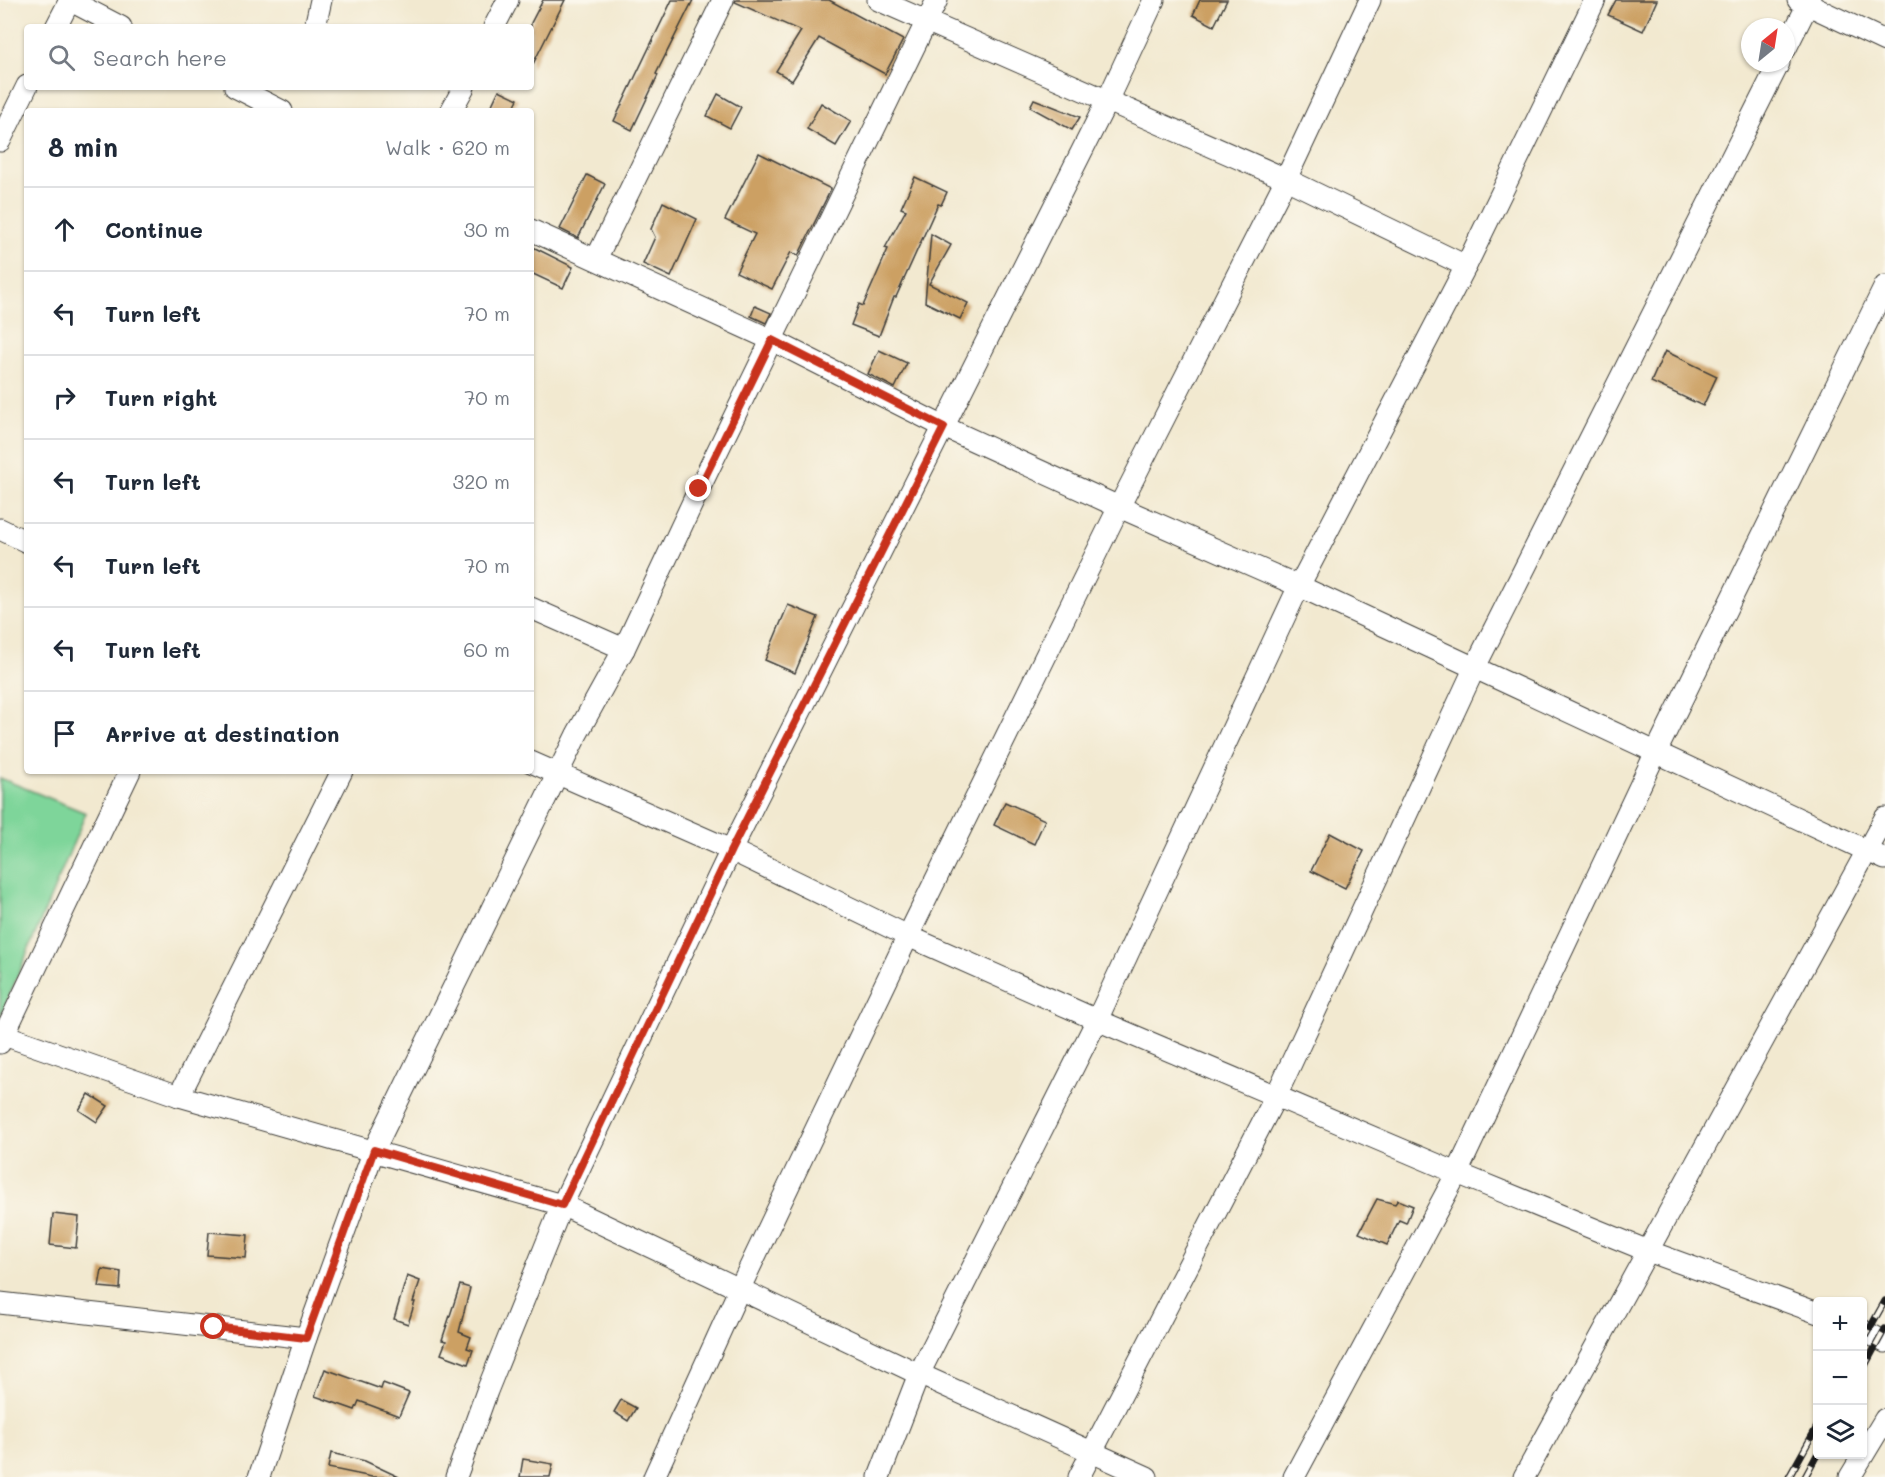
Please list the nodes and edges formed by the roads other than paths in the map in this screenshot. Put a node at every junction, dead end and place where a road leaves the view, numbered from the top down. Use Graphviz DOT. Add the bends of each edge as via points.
graph roads {
  1 [pos="69,0"];
  2 [pos="321,0"];
  3 [pos="508,0"];
  4 [pos="723,0"];
  5 [pos="878,0"];
  6 [pos="937,0"];
  7 [pos="1154,0"];
  8 [pos="1370,0"];
  9 [pos="1595,0"];
  10 [pos="1805,2"];
  11 [pos="926,22"];
  12 [pos="57,24"];
  13 [pos="115,24"];
  14 [pos="316,24"];
  15 [pos="496,24"];
  16 [pos="1795,26"];
  17 [pos="1885,41"];
  18 [pos="1774,72"];
  19 [pos="25,90"];
  20 [pos="462,90"];
  21 [pos="245,95"];
  22 [pos="1107,101"];
  23 [pos="275,108"];
  24 [pos="453,108"];
  25 [pos="0,141"];
  26 [pos="1286,179"];
  27 [pos="534,231"];
  28 [pos="596,259"];
  29 [pos="1466,266"];
  30 [pos="1885,286"];
  31 [pos="772,340"];
  32 [pos="944,427"];
  33 [pos="1119,507"];
  34 [pos="0,529"];
  35 [pos="24,535"];
  36 [pos="1299,586"];
  37 [pos="534,609"];
  38 [pos="624,649"];
  39 [pos="1474,669"];
  40 [pos="1656,752"];
  41 [pos="534,763"];
  42 [pos="129,774"];
  43 [pos="340,774"];
  44 [pos="558,774"];
  45 [pos="1885,818"];
  46 [pos="731,850"];
  47 [pos="1876,855"];
  48 [pos="908,936"];
  49 [pos="1097,1020"];
  50 [pos="2,1039"];
  51 [pos="179,1096"];
  52 [pos="1276,1096"];
  53 [pos="374,1150"];
  54 [pos="1457,1173"];
  55 [pos="562,1205"];
  56 [pos="1648,1251"];
  57 [pos="739,1290"];
  58 [pos="0,1303"];
  59 [pos="1813,1311"];
  60 [pos="1867,1332"];
  61 [pos="306,1338"];
  62 [pos="1885,1342"];
  63 [pos="919,1374"];
  64 [pos="1885,1419"];
  65 [pos="1091,1452"];
  66 [pos="260,1477"];
  67 [pos="456,1477"];
  68 [pos="654,1477"];
  69 [pos="879,1477"];
  70 [pos="1079,1477"];
  71 [pos="1147,1477"];
  72 [pos="1294,1477"];
  73 [pos="1524,1477"];
  74 [pos="1850,1477"];
  1 -- 12 [label="street"];
  1 -- 13 [label="street"];
  2 -- 14 [label="street"];
  3 -- 15 [label="street"];
  4 -- 28 [label="street"];
  5 -- 11 [label="street"];
  6 -- 11 [label="street"];
  7 -- 22 [label="street"];
  8 -- 26 [label="street"];
  9 -- 29 [label="street"];
  10 -- 16 [label="street"];
  10 -- 17 [label="street"];
  11 -- 22 [label="street"];
  11 -- 31 [label="street"];
  18 -- 39 [label="street"];
  19 -- 25 [label="street"];
  20 -- 24 [label="street"];
  21 -- 23 [label="street"];
  22 -- 26 [label="street"];
  22 -- 32 [label="street"];
  26 -- 29 [label="street"];
  26 -- 33 [label="street"];
  27 -- 28 [label="street"];
  28 -- 31 [label="street"];
  29 -- 36 [label="street"];
  30 -- 40 [label="street"];
  31 -- 32 [label="street"];
  31 -- 38 [label="street"];
  32 -- 33 [label="street"];
  32 -- 46 [label="street"];
  33 -- 36 [label="street"];
  33 -- 48 [label="street"];
  34 -- 35 [label="street"];
  36 -- 39 [label="street"];
  36 -- 49 [label="street"];
  37 -- 38 [label="street"];
  38 -- 44 [label="street"];
  39 -- 40 [label="street"];
  39 -- 52 [label="street"];
  40 -- 47 [label="street"];
  40 -- 54 [label="street"];
  41 -- 44 [label="street"];
  42 -- 50 [label="street"];
  43 -- 51 [label="street"];
  44 -- 46 [label="street"];
  44 -- 53 [label="street"];
  45 -- 47 [label="street"];
  46 -- 48 [label="street"];
  46 -- 55 [label="street"];
  47 -- 56 [label="street"];
  48 -- 49 [label="street"];
  48 -- 57 [label="street"];
  49 -- 52 [label="street"];
  49 -- 63 [label="street"];
  50 -- 51 [label="street"];
  51 -- 53 [label="street"];
  52 -- 54 [label="street"];
  52 -- 65 [label="street"];
  53 -- 55 [label="street"];
  53 -- 61 [label="street"];
  54 -- 56 [label="street"];
  54 -- 72 [label="street"];
  55 -- 57 [label="street"];
  55 -- 67 [label="street"];
  56 -- 59 [label="street"];
  56 -- 73 [label="street"];
  57 -- 63 [label="street"];
  57 -- 68 [label="street"];
  58 -- 61 [label="street"];
  60 -- 62 [label="street"];
  61 -- 66 [label="street"];
  63 -- 65 [label="street"];
  63 -- 69 [label="street"];
  64 -- 74 [label="street"];
  65 -- 70 [label="street"];
  65 -- 71 [label="street"];
}
